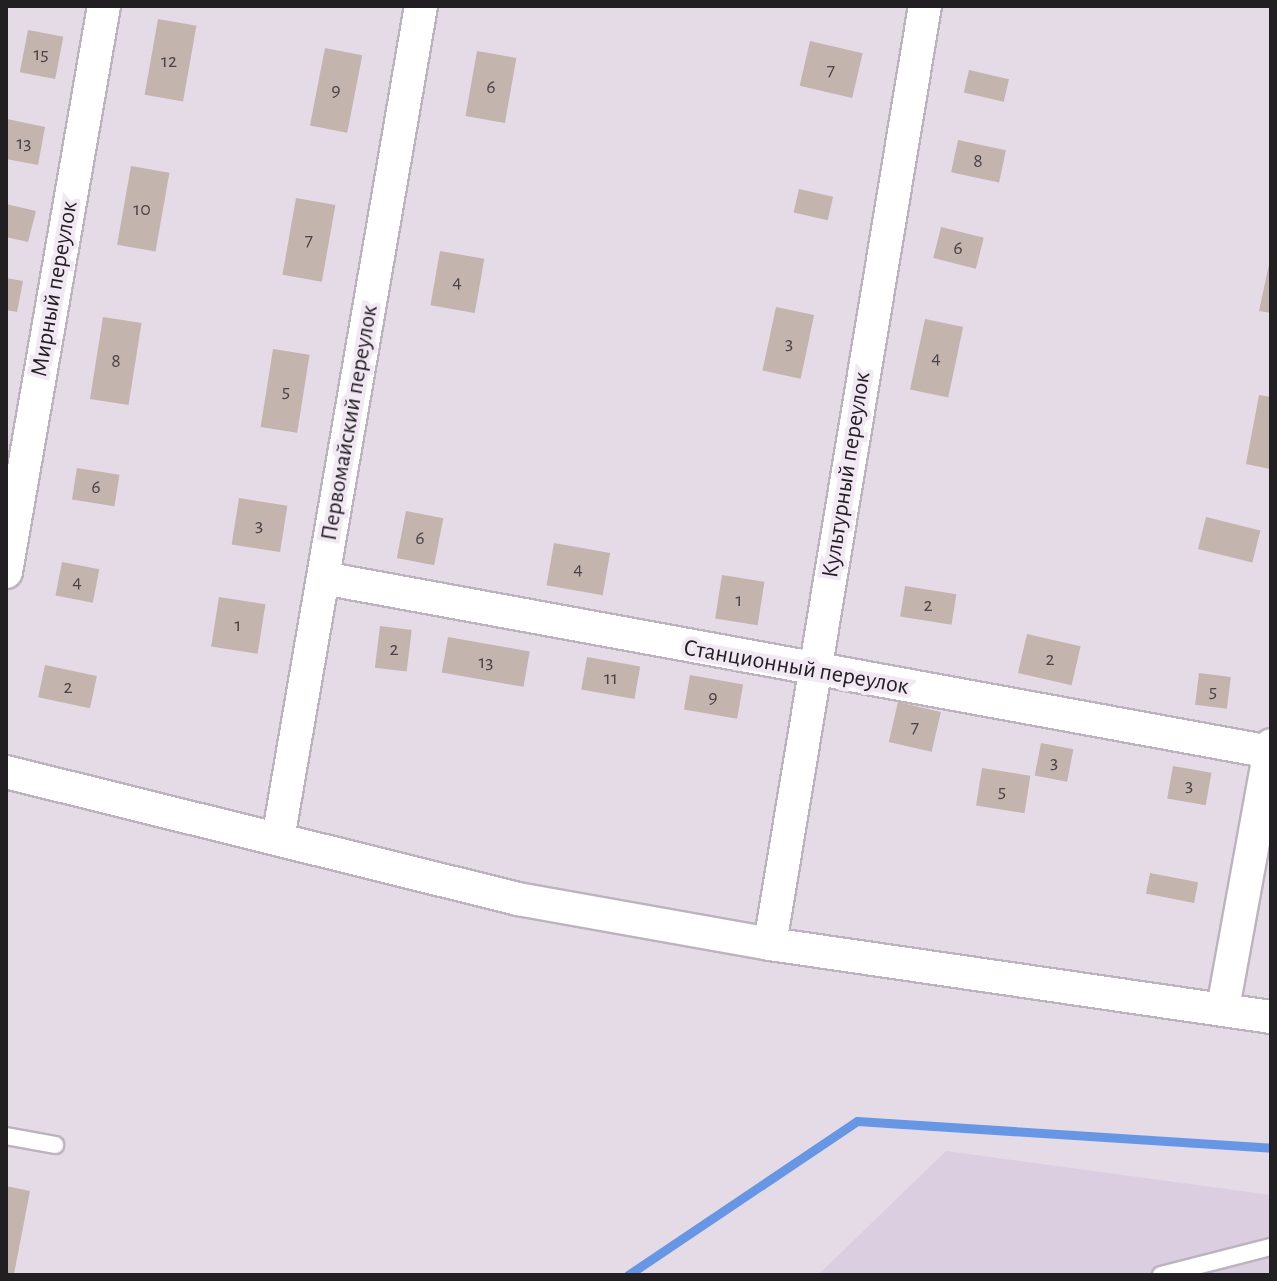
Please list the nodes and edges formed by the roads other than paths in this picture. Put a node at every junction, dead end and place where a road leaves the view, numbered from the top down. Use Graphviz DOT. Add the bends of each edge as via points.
graph roads {
  1 [pos="104,6"];
  2 [pos="421,6"];
  3 [pos="925,6"];
  4 [pos="6,572"];
  5 [pos="323,578"];
  6 [pos="814,672"];
  7 [pos="1270,748"];
  8 [pos="6,772"];
  9 [pos="278,839"];
  10 [pos="770,944"];
  11 [pos="1223,1008"];
  12 [pos="1271,1017"];
  13 [pos="6,1136"];
  14 [pos="55,1145"];
  15 [pos="1271,1247"];
  16 [pos="1161,1275"];
  1 -- 4 [label="street, Мирный переулок"];
  2 -- 5 [label="street, Первомайский переулок"];
  3 -- 6 [label="street, Культурный переулок"];
  5 -- 6 [label="street, Станционный переулок"];
  5 -- 9 [label="street, Первомайский переулок"];
  6 -- 7 [label="street, Станционный переулок"];
  6 -- 10 [label="street, Культурный переулок"];
  7 -- 11 [label="street"];
  8 -- 9 [label="street"];
  9 -- 10 [label="street" via="518,899"];
  10 -- 11 [label="street"];
  11 -- 12 [label="street"];
  13 -- 14 [label="lane"];
  15 -- 16 [label="lane"];
}
